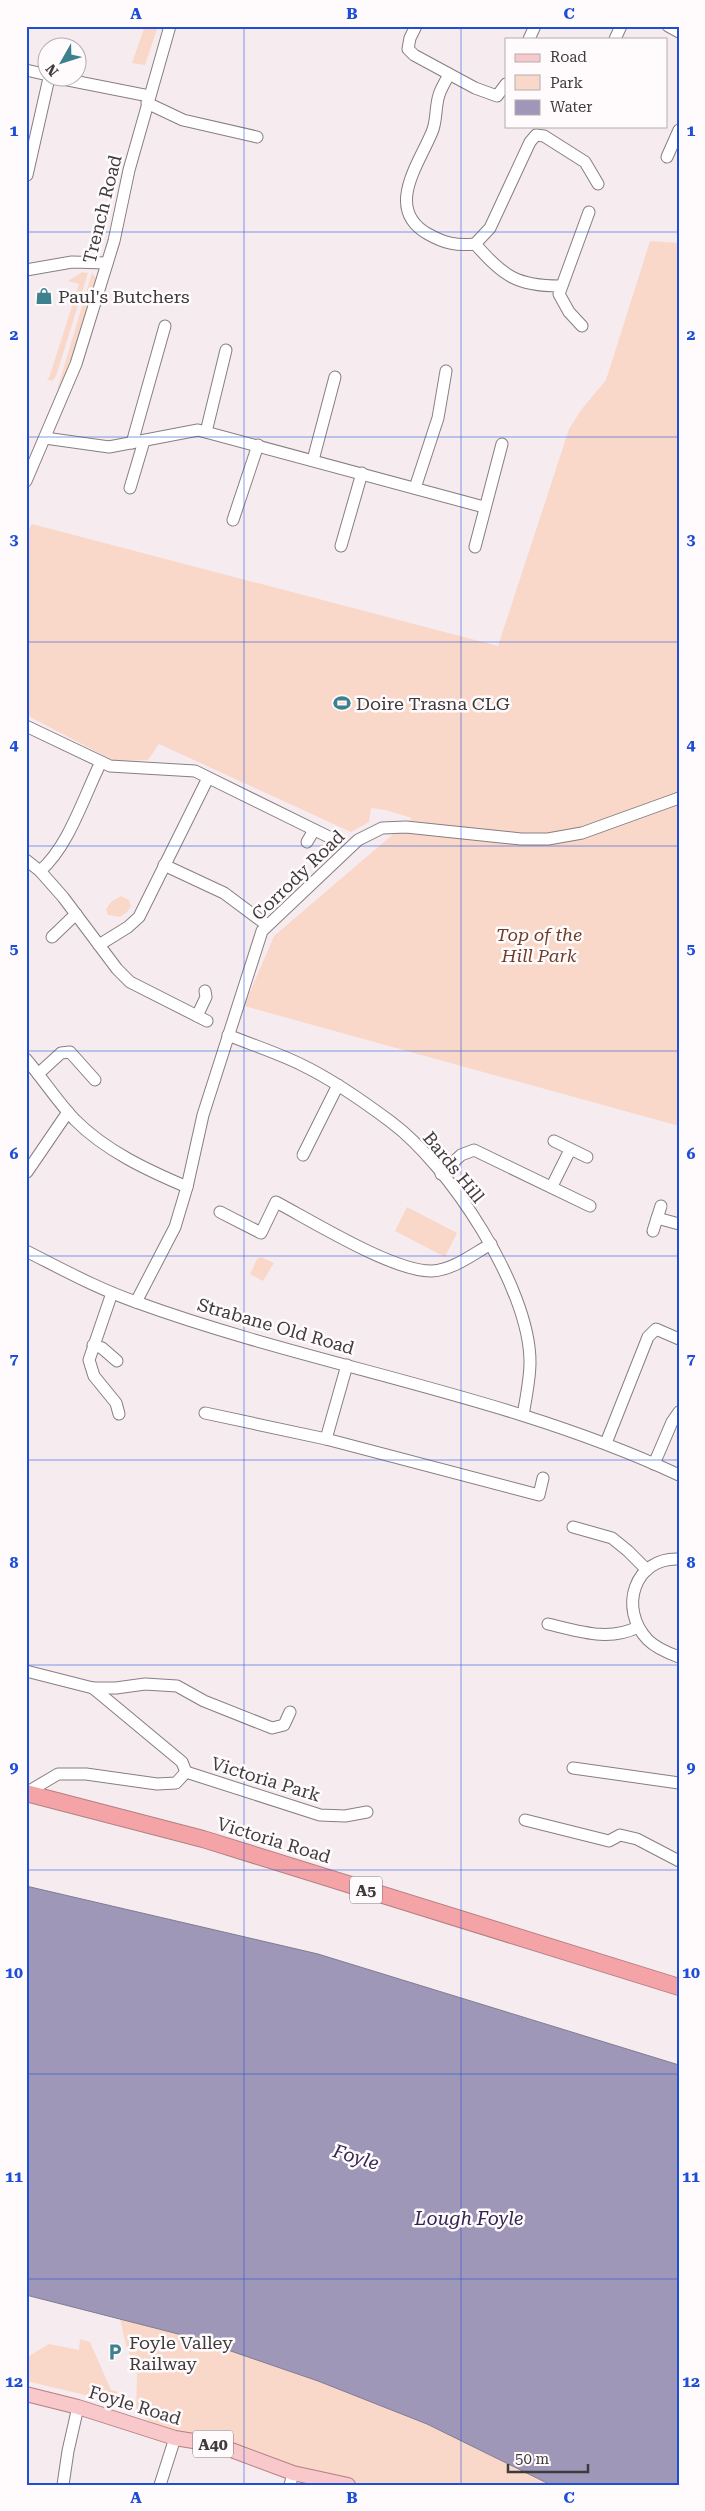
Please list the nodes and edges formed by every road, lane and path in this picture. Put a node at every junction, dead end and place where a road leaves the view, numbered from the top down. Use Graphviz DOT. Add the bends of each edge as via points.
graph roads {
  1 [pos="170,26"];
  2 [pos="416,26"];
  3 [pos="535,26"];
  4 [pos="621,26"];
  5 [pos="668,26"];
  6 [pos="679,32"];
  7 [pos="529,38"];
  8 [pos="615,38"];
  9 [pos="449,74"];
  10 [pos="88,85"];
  11 [pos="505,85"];
  12 [pos="45,88"];
  13 [pos="148,100"];
  14 [pos="679,130"];
  15 [pos="257,137"];
  16 [pos="667,157"];
  17 [pos="27,175"];
  18 [pos="598,184"];
  19 [pos="589,212"];
  20 [pos="475,244"];
  21 [pos="107,263"];
  22 [pos="26,270"];
  23 [pos="560,286"];
  24 [pos="165,326"];
  25 [pos="582,326"];
  26 [pos="226,350"];
  27 [pos="446,371"];
  28 [pos="335,377"];
  29 [pos="206,432"];
  30 [pos="45,438"];
  31 [pos="138,442"];
  32 [pos="502,444"];
  33 [pos="258,445"];
  34 [pos="313,460"];
  35 [pos="362,473"];
  36 [pos="26,481"];
  37 [pos="130,488"];
  38 [pos="415,488"];
  39 [pos="484,507"];
  40 [pos="233,520"];
  41 [pos="341,546"];
  42 [pos="475,547"];
  43 [pos="26,726"];
  44 [pos="102,762"];
  45 [pos="208,778"];
  46 [pos="679,798"];
  47 [pos="314,830"];
  48 [pos="330,837"];
  49 [pos="307,842"];
  50 [pos="26,860"];
  51 [pos="164,865"];
  52 [pos="40,871"];
  53 [pos="76,914"];
  54 [pos="267,925"];
  55 [pos="52,937"];
  56 [pos="99,945"];
  57 [pos="205,991"];
  58 [pos="228,1035"];
  59 [pos="26,1060"];
  60 [pos="38,1074"];
  61 [pos="95,1080"];
  62 [pos="338,1085"];
  63 [pos="68,1112"];
  64 [pos="554,1141"];
  65 [pos="570,1150"];
  66 [pos="303,1155"];
  67 [pos="587,1157"];
  68 [pos="27,1172"];
  69 [pos="441,1174"];
  70 [pos="552,1186"];
  71 [pos="187,1187"];
  72 [pos="590,1206"];
  73 [pos="661,1206"];
  74 [pos="220,1212"];
  75 [pos="657,1218"];
  76 [pos="679,1224"];
  77 [pos="653,1231"];
  78 [pos="491,1244"];
  79 [pos="26,1251"];
  80 [pos="112,1293"];
  81 [pos="136,1302"];
  82 [pos="679,1339"];
  83 [pos="93,1345"];
  84 [pos="117,1361"];
  85 [pos="347,1365"];
  86 [pos="205,1412"];
  87 [pos="679,1412"];
  88 [pos="119,1414"];
  89 [pos="522,1415"];
  90 [pos="326,1439"];
  91 [pos="606,1442"];
  92 [pos="654,1464"];
  93 [pos="679,1475"];
  94 [pos="543,1478"];
  95 [pos="573,1527"];
  96 [pos="679,1559"];
  97 [pos="647,1570"];
  98 [pos="548,1624"];
  99 [pos="638,1627"];
  100 [pos="679,1657"];
  101 [pos="26,1671"];
  102 [pos="93,1688"];
  103 [pos="290,1712"];
  104 [pos="573,1768"];
  105 [pos="186,1772"];
  106 [pos="679,1783"];
  107 [pos="26,1793"];
  108 [pos="367,1812"];
  109 [pos="525,1820"];
  110 [pos="679,1860"];
  111 [pos="679,1987"];
  112 [pos="26,2394"];
  113 [pos="78,2407"];
  114 [pos="175,2438"];
  115 [pos="292,2479"];
  116 [pos="63,2485"];
  117 [pos="160,2485"];
  118 [pos="348,2485"];
  1 -- 13 [label="street, Trench Road"];
  2 -- 9 [label="street" via="408,49"];
  3 -- 7 [label="street"];
  4 -- 8 [label="street"];
  5 -- 6 [label="street"];
  9 -- 11 [label="street" via="497,96"];
  9 -- 20 [label="street" via="439,94 433,130 410,176 406,206 423,231 443,242"];
  10 -- 13 [label="street"];
  12 -- 17 [label="street"];
  13 -- 15 [label="street" via="183,120"];
  13 -- 21 [label="street, Trench Road"];
  14 -- 16 [label="street"];
  18 -- 20 [label="street" via="586,162 544,136 536,135 490,228"];
  19 -- 23 [label="street"];
  20 -- 23 [label="street" via="505,274 521,283"];
  21 -- 22 [label="street" via="72,262"];
  21 -- 30 [label="street, Trench Road" via="76,364"];
  23 -- 25 [label="street" via="559,294 564,304"];
  24 -- 31 [label="street"];
  26 -- 29 [label="street"];
  27 -- 38 [label="street" via="438,418"];
  28 -- 34 [label="street"];
  29 -- 31 [label="street" via="198,430"];
  29 -- 33 [label="street"];
  30 -- 31 [label="street" via="109,447"];
  30 -- 36 [label="street, Trench Road"];
  31 -- 37 [label="street"];
  32 -- 39 [label="street"];
  33 -- 34 [label="street"];
  33 -- 40 [label="street"];
  34 -- 35 [label="street"];
  35 -- 38 [label="street"];
  35 -- 41 [label="street"];
  38 -- 39 [label="street"];
  39 -- 42 [label="street"];
  43 -- 44 [label="street"];
  44 -- 45 [label="street" via="119,768 194,771"];
  44 -- 52 [label="street" via="51,862"];
  45 -- 47 [label="street"];
  45 -- 51 [label="street"];
  46 -- 54 [label="street, Corrody Road" via="582,833 548,839 406,826 382,828 358,840"];
  47 -- 48 [label="street"];
  47 -- 49 [label="street"];
  50 -- 52 [label="street"];
  51 -- 54 [label="street" via="224,893"];
  51 -- 56 [label="street" via="139,917"];
  52 -- 53 [label="street"];
  53 -- 55 [label="street"];
  53 -- 56 [label="street"];
  54 -- 58 [label="street, Corrody Road" via="262,931"];
  56 -- 57 [label="street" via="130,982 202,1019"];
  58 -- 62 [label="street, Bards Hill" via="302,1065"];
  58 -- 71 [label="street, Corrody Road"];
  59 -- 60 [label="street"];
  60 -- 61 [label="street" via="61,1053 70,1052"];
  60 -- 63 [label="street"];
  62 -- 66 [label="street"];
  62 -- 69 [label="street, Bards Hill" via="392,1123"];
  63 -- 68 [label="street"];
  63 -- 71 [label="street" via="124,1156"];
  64 -- 65 [label="street"];
  65 -- 67 [label="street"];
  65 -- 70 [label="street"];
  69 -- 70 [label="street" via="461,1155 474,1150"];
  69 -- 78 [label="street, Bards Hill"];
  70 -- 72 [label="street"];
  71 -- 81 [label="street, Corrody Road" via="175,1226"];
  73 -- 75 [label="street"];
  74 -- 78 [label="street" via="261,1232 276,1202 382,1258 432,1271 449,1267"];
  75 -- 76 [label="street"];
  75 -- 77 [label="street"];
  78 -- 89 [label="street, Bards Hill" via="523,1319 530,1362"];
  79 -- 80 [label="street, Strabane Old Road"];
  80 -- 81 [label="street, Strabane Old Road"];
  80 -- 83 [label="street"];
  81 -- 85 [label="street, Strabane Old Road" via="234,1334"];
  82 -- 91 [label="street" via="656,1329 648,1337"];
  83 -- 84 [label="street"];
  83 -- 88 [label="street" via="89,1360 94,1376 116,1403"];
  85 -- 89 [label="street, Strabane Old Road"];
  85 -- 90 [label="street"];
  86 -- 90 [label="street"];
  87 -- 92 [label="street"];
  89 -- 91 [label="street, Strabane Old Road"];
  90 -- 94 [label="street" via="539,1495"];
  91 -- 92 [label="street, Strabane Old Road"];
  92 -- 93 [label="street, Strabane Old Road"];
  95 -- 97 [label="street" via="612,1538"];
  96 -- 97 [label="street" via="667,1558"];
  97 -- 99 [label="street" via="632,1595 631,1612"];
  98 -- 99 [label="street" via="592,1635 614,1636"];
  99 -- 100 [label="street" via="648,1640"];
  101 -- 102 [label="street, Victoria Park"];
  102 -- 103 [label="street" via="145,1684 178,1686 204,1701 272,1728 284,1725"];
  102 -- 105 [label="street, Victoria Park" via="182,1762"];
  104 -- 106 [label="street"];
  105 -- 107 [label="street, Victoria Park" via="176,1783 157,1784 86,1774 58,1774"];
  105 -- 108 [label="street, Victoria Park" via="320,1815 345,1816"];
  107 -- 111 [label="highway, Victoria Road / A5" via="203,1839"];
  109 -- 110 [label="street" via="609,1841 620,1835"];
  112 -- 113 [label="main road, Foyle Road / A40"];
  113 -- 114 [label="main road, Foyle Road / A40"];
  113 -- 116 [label="street"];
  114 -- 115 [label="main road, Foyle Road / A40" via="218,2445"];
  114 -- 117 [label="street"];
  115 -- 118 [label="main road, Foyle Road / A40"];
}
